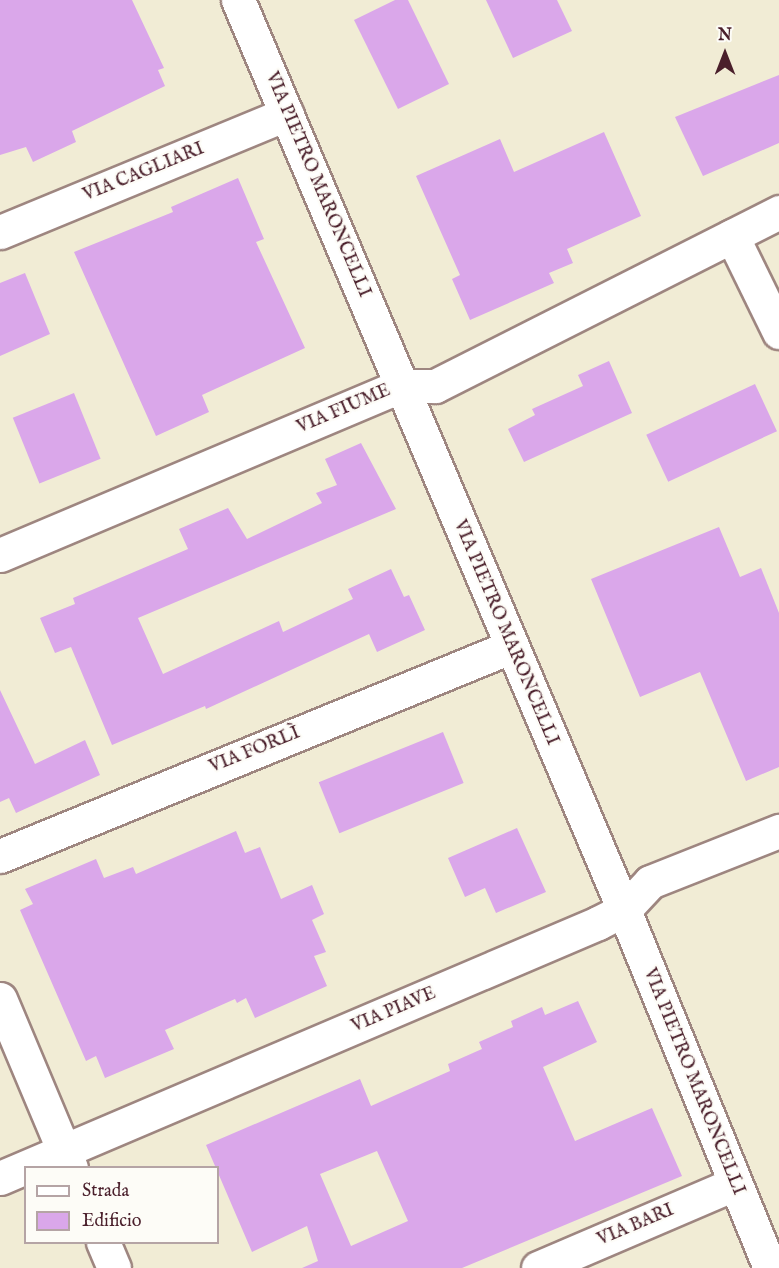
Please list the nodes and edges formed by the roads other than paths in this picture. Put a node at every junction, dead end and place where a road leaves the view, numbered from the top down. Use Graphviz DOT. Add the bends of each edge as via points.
graph roads {
  1 [pos="238,0"];
  2 [pos="287,114"];
  3 [pos="779,212"];
  4 [pos="0,232"];
  5 [pos="732,236"];
  6 [pos="779,332"];
  7 [pos="400,386"];
  8 [pos="0,555"];
  9 [pos="510,647"];
  10 [pos="779,831"];
  11 [pos="0,856"];
  12 [pos="624,910"];
  13 [pos="0,999"];
  14 [pos="67,1160"];
  15 [pos="45,1166"];
  16 [pos="24,1172"];
  17 [pos="0,1178"];
  18 [pos="734,1184"];
  19 [pos="104,1244"];
  20 [pos="114,1268"];
  21 [pos="538,1268"];
  22 [pos="770,1268"];
  1 -- 2 [label="street, VIA PIETRO MARONCELLI"];
  2 -- 4 [label="street, VIA CAGLIARI"];
  2 -- 7 [label="street, VIA PIETRO MARONCELLI"];
  3 -- 5 [label="street, VIA FIUME"];
  5 -- 6 [label="street"];
  5 -- 7 [label="street, VIA FIUME" via="435,386"];
  7 -- 8 [label="street, VIA FIUME"];
  7 -- 9 [label="street, VIA PIETRO MARONCELLI"];
  9 -- 11 [label="street, VIA FORLÌ"];
  9 -- 12 [label="street, VIA PIETRO MARONCELLI"];
  10 -- 12 [label="street, VIA PIAVE" via="650,882"];
  12 -- 14 [label="street, VIA PIAVE"];
  12 -- 18 [label="street, VIA PIETRO MARONCELLI"];
  13 -- 14 [label="street"];
  14 -- 15 [label="street, VIA PIAVE"];
  16 -- 17 [label="street, VIA PIAVE"];
  18 -- 21 [label="street, VIA BARI"];
  18 -- 22 [label="street, VIA PIETRO MARONCELLI"];
  19 -- 20 [label="street"];
}
